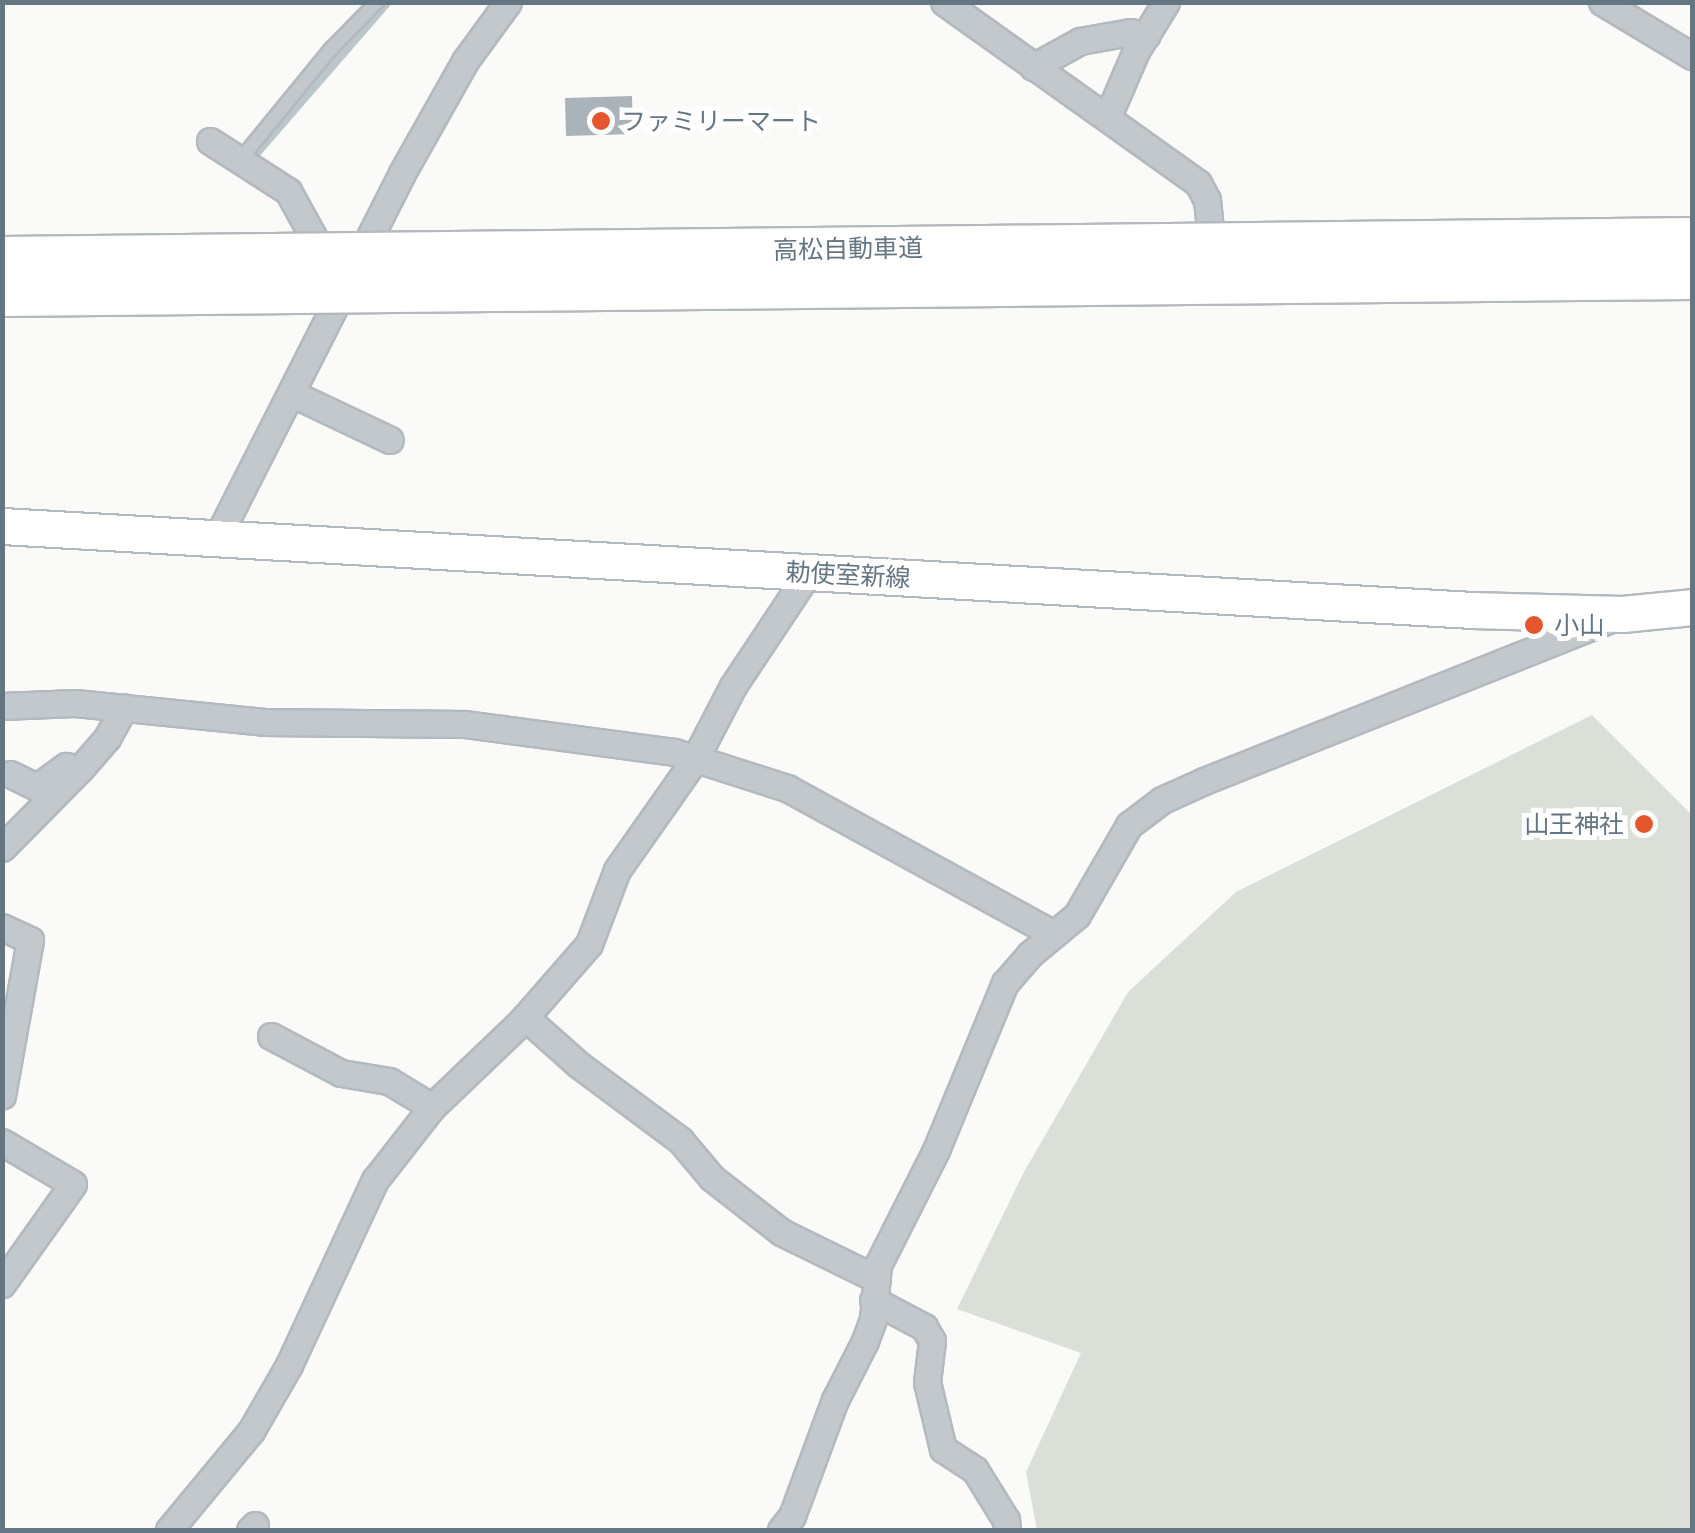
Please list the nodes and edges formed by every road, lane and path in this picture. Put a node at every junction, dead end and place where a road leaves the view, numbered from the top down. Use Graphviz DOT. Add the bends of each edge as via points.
graph roads {
  1 [pos="377,2"];
  2 [pos="508,2"];
  3 [pos="944,2"];
  4 [pos="1166,2"];
  5 [pos="1602,2"];
  6 [pos="1147,35"];
  7 [pos="1692,56"];
  8 [pos="1033,67"];
  9 [pos="1108,116"];
  10 [pos="210,141"];
  11 [pos="240,160"];
  12 [pos="1210,231"];
  13 [pos="315,240"];
  14 [pos="1692,240"];
  15 [pos="2,258"];
  16 [pos="1692,276"];
  17 [pos="2,292"];
  18 [pos="293,394"];
  19 [pos="390,440"];
  20 [pos="2,526"];
  21 [pos="216,540"];
  22 [pos="808,573"];
  23 [pos="1690,609"];
  24 [pos="1622,614"];
  25 [pos="2,706"];
  26 [pos="116,707"];
  27 [pos="695,758"];
  28 [pos="10,774"];
  29 [pos="2,848"];
  30 [pos="2,927"];
  31 [pos="1054,934"];
  32 [pos="525,1017"];
  33 [pos="271,1036"];
  34 [pos="2,1096"];
  35 [pos="432,1107"];
  36 [pos="2,1142"];
  37 [pos="2,1284"];
  38 [pos="874,1289"];
  39 [pos="170,1530"];
  40 [pos="781,1530"];
  41 [pos="1007,1530"];
  1 -- 11 [label="lane"];
  2 -- 18 [label="street" via="402,173"];
  3 -- 8 [label="street"];
  4 -- 6 [label="street"];
  5 -- 7 [label="street"];
  6 -- 8 [label="street" via="1080,41"];
  6 -- 9 [label="street"];
  8 -- 9 [label="street"];
  9 -- 12 [label="street" via="1198,183"];
  10 -- 11 [label="street"];
  11 -- 13 [label="street" via="288,191"];
  14 -- 15 [label="highway, 高松自動車道, bridge"];
  16 -- 17 [label="highway, 高松自動車道, bridge"];
  18 -- 19 [label="street"];
  18 -- 21 [label="street"];
  20 -- 21 [label="main road, 勅使室新線"];
  21 -- 22 [label="main road, 勅使室新線"];
  22 -- 24 [label="main road, 勅使室新線"];
  22 -- 27 [label="street" via="733,686"];
  23 -- 24 [label="main road, 勅使室新線"];
  24 -- 31 [label="street" via="1162,800 1129,825 1077,915"];
  25 -- 26 [label="street"];
  26 -- 27 [label="street" via="264,722 465,724"];
  26 -- 28 [label="street" via="49,782 37,786"];
  26 -- 29 [label="street" via="107,738"];
  27 -- 31 [label="street" via="787,788"];
  27 -- 32 [label="street" via="617,870 589,944"];
  30 -- 34 [label="street" via="30,940"];
  31 -- 38 [label="street" via="1005,983"];
  32 -- 35 [label="street"];
  32 -- 38 [label="street" via="680,1140 712,1178 781,1232"];
  33 -- 35 [label="street" via="341,1073 389,1081"];
  35 -- 39 [label="street" via="375,1180 251,1432"];
  36 -- 37 [label="street" via="72,1184"];
  38 -- 40 [label="street" via="865,1341"];
  38 -- 41 [label="street" via="924,1326 932,1341 927,1382 943,1449 975,1470"];
}
